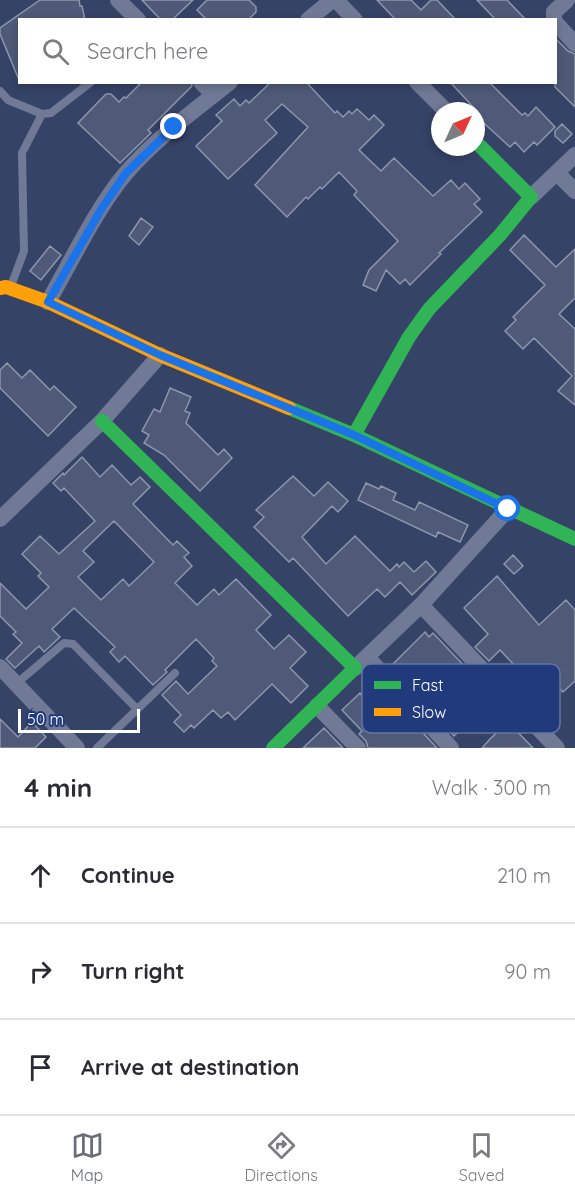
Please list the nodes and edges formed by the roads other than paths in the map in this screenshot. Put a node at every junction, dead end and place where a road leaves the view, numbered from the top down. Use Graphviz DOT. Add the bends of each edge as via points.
graph roads {
  1 [pos="118,0"];
  2 [pos="334,0"];
  3 [pos="567,0"];
  4 [pos="136,18"];
  5 [pos="311,18"];
  6 [pos="353,18"];
  7 [pos="554,18"];
  8 [pos="557,25"];
  9 [pos="575,44"];
  10 [pos="89,84"];
  11 [pos="203,84"];
  12 [pos="228,84"];
  13 [pos="419,84"];
  14 [pos="0,91"];
  15 [pos="214,95"];
  16 [pos="437,102"];
  17 [pos="42,114"];
  18 [pos="485,151"];
  19 [pos="575,155"];
  20 [pos="557,173"];
  21 [pos="575,191"];
  22 [pos="531,197"];
  23 [pos="4,286"];
  24 [pos="48,302"];
  25 [pos="160,355"];
  26 [pos="102,421"];
  27 [pos="354,435"];
  28 [pos="508,509"];
  29 [pos="0,519"];
  30 [pos="575,539"];
  31 [pos="421,605"];
  32 [pos="361,662"];
  33 [pos="477,664"];
  34 [pos="0,667"];
  35 [pos="175,673"];
  36 [pos="16,684"];
  37 [pos="317,706"];
  38 [pos="137,709"];
  39 [pos="435,733"];
  40 [pos="543,733"];
  41 [pos="77,748"];
  42 [pos="97,748"];
  43 [pos="273,748"];
  44 [pos="358,748"];
  45 [pos="451,748"];
  46 [pos="557,748"];
  1 -- 4 [label="street"];
  2 -- 5 [label="street"];
  2 -- 6 [label="street"];
  3 -- 7 [label="street" via="554,12"];
  8 -- 9 [label="street"];
  10 -- 17 [label="lane" via="60,108"];
  11 -- 15 [label="street"];
  12 -- 15 [label="street"];
  13 -- 16 [label="street"];
  14 -- 17 [label="lane" via="8,100"];
  15 -- 24 [label="street" via="126,173"];
  17 -- 23 [label="lane" via="22,153 24,250"];
  18 -- 22 [label="street"];
  19 -- 20 [label="street"];
  20 -- 21 [label="street"];
  20 -- 22 [label="street"];
  22 -- 27 [label="street" via="429,309"];
  23 -- 24 [label="street"];
  24 -- 25 [label="street"];
  25 -- 26 [label="street"];
  25 -- 27 [label="street"];
  26 -- 29 [label="street"];
  26 -- 32 [label="street"];
  27 -- 28 [label="street"];
  28 -- 30 [label="street"];
  28 -- 31 [label="street"];
  31 -- 32 [label="street"];
  31 -- 33 [label="street"];
  32 -- 37 [label="street"];
  34 -- 36 [label="street"];
  35 -- 38 [label="lane"];
  36 -- 38 [label="lane" via="64,643 73,644"];
  36 -- 41 [label="street"];
  37 -- 43 [label="street"];
  37 -- 44 [label="street"];
  38 -- 42 [label="lane"];
  39 -- 45 [label="street"];
  40 -- 46 [label="street"];
}
